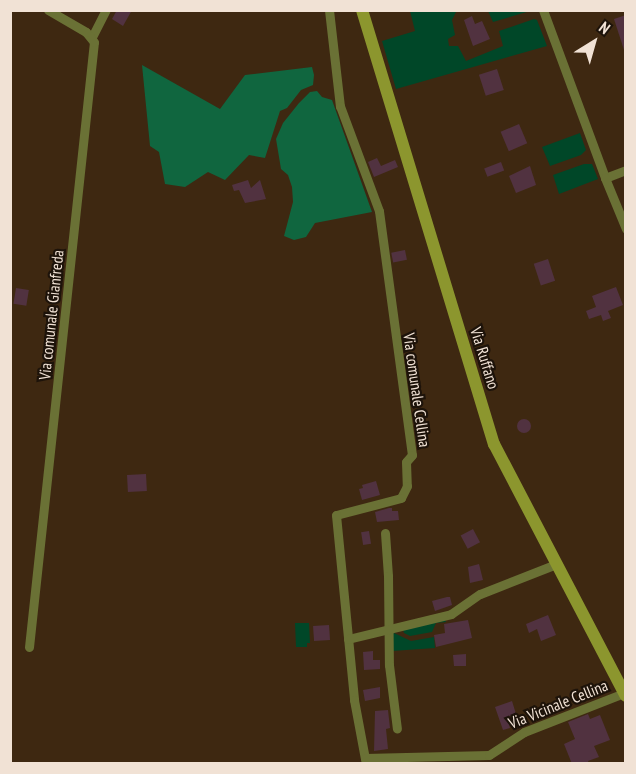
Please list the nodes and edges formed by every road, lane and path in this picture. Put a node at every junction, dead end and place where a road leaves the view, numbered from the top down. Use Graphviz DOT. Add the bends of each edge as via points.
graph roads {
  1 [pos="48,10"];
  2 [pos="106,10"];
  3 [pos="329,10"];
  4 [pos="362,10"];
  5 [pos="543,10"];
  6 [pos="92,37"];
  7 [pos="626,170"];
  8 [pos="605,178"];
  9 [pos="626,229"];
  10 [pos="385,533"];
  11 [pos="556,564"];
  12 [pos="386,630"];
  13 [pos="348,639"];
  14 [pos="29,647"];
  15 [pos="625,695"];
  16 [pos="397,729"];
  17 [pos="365,761"];
  1 -- 6 [label="street"];
  2 -- 6 [label="street"];
  3 -- 13 [label="street, Via comunale Cellina" via="340,106 379,211 412,456 406,462 406,486 401,498 336,515"];
  4 -- 11 [label="street, Via Ruffano" via="494,444"];
  5 -- 8 [label="street"];
  6 -- 14 [label="street, Via comunale Gianfreda"];
  7 -- 8 [label="street"];
  8 -- 9 [label="street"];
  10 -- 12 [label="street"];
  11 -- 12 [label="street" via="495,587 451,614"];
  11 -- 15 [label="street, Via Ruffano"];
  12 -- 13 [label="street"];
  12 -- 16 [label="street"];
  13 -- 17 [label="street, Via comunale Cellina"];
  15 -- 17 [label="street, Via Vicinale Cellina" via="524,732 489,755"];
}
